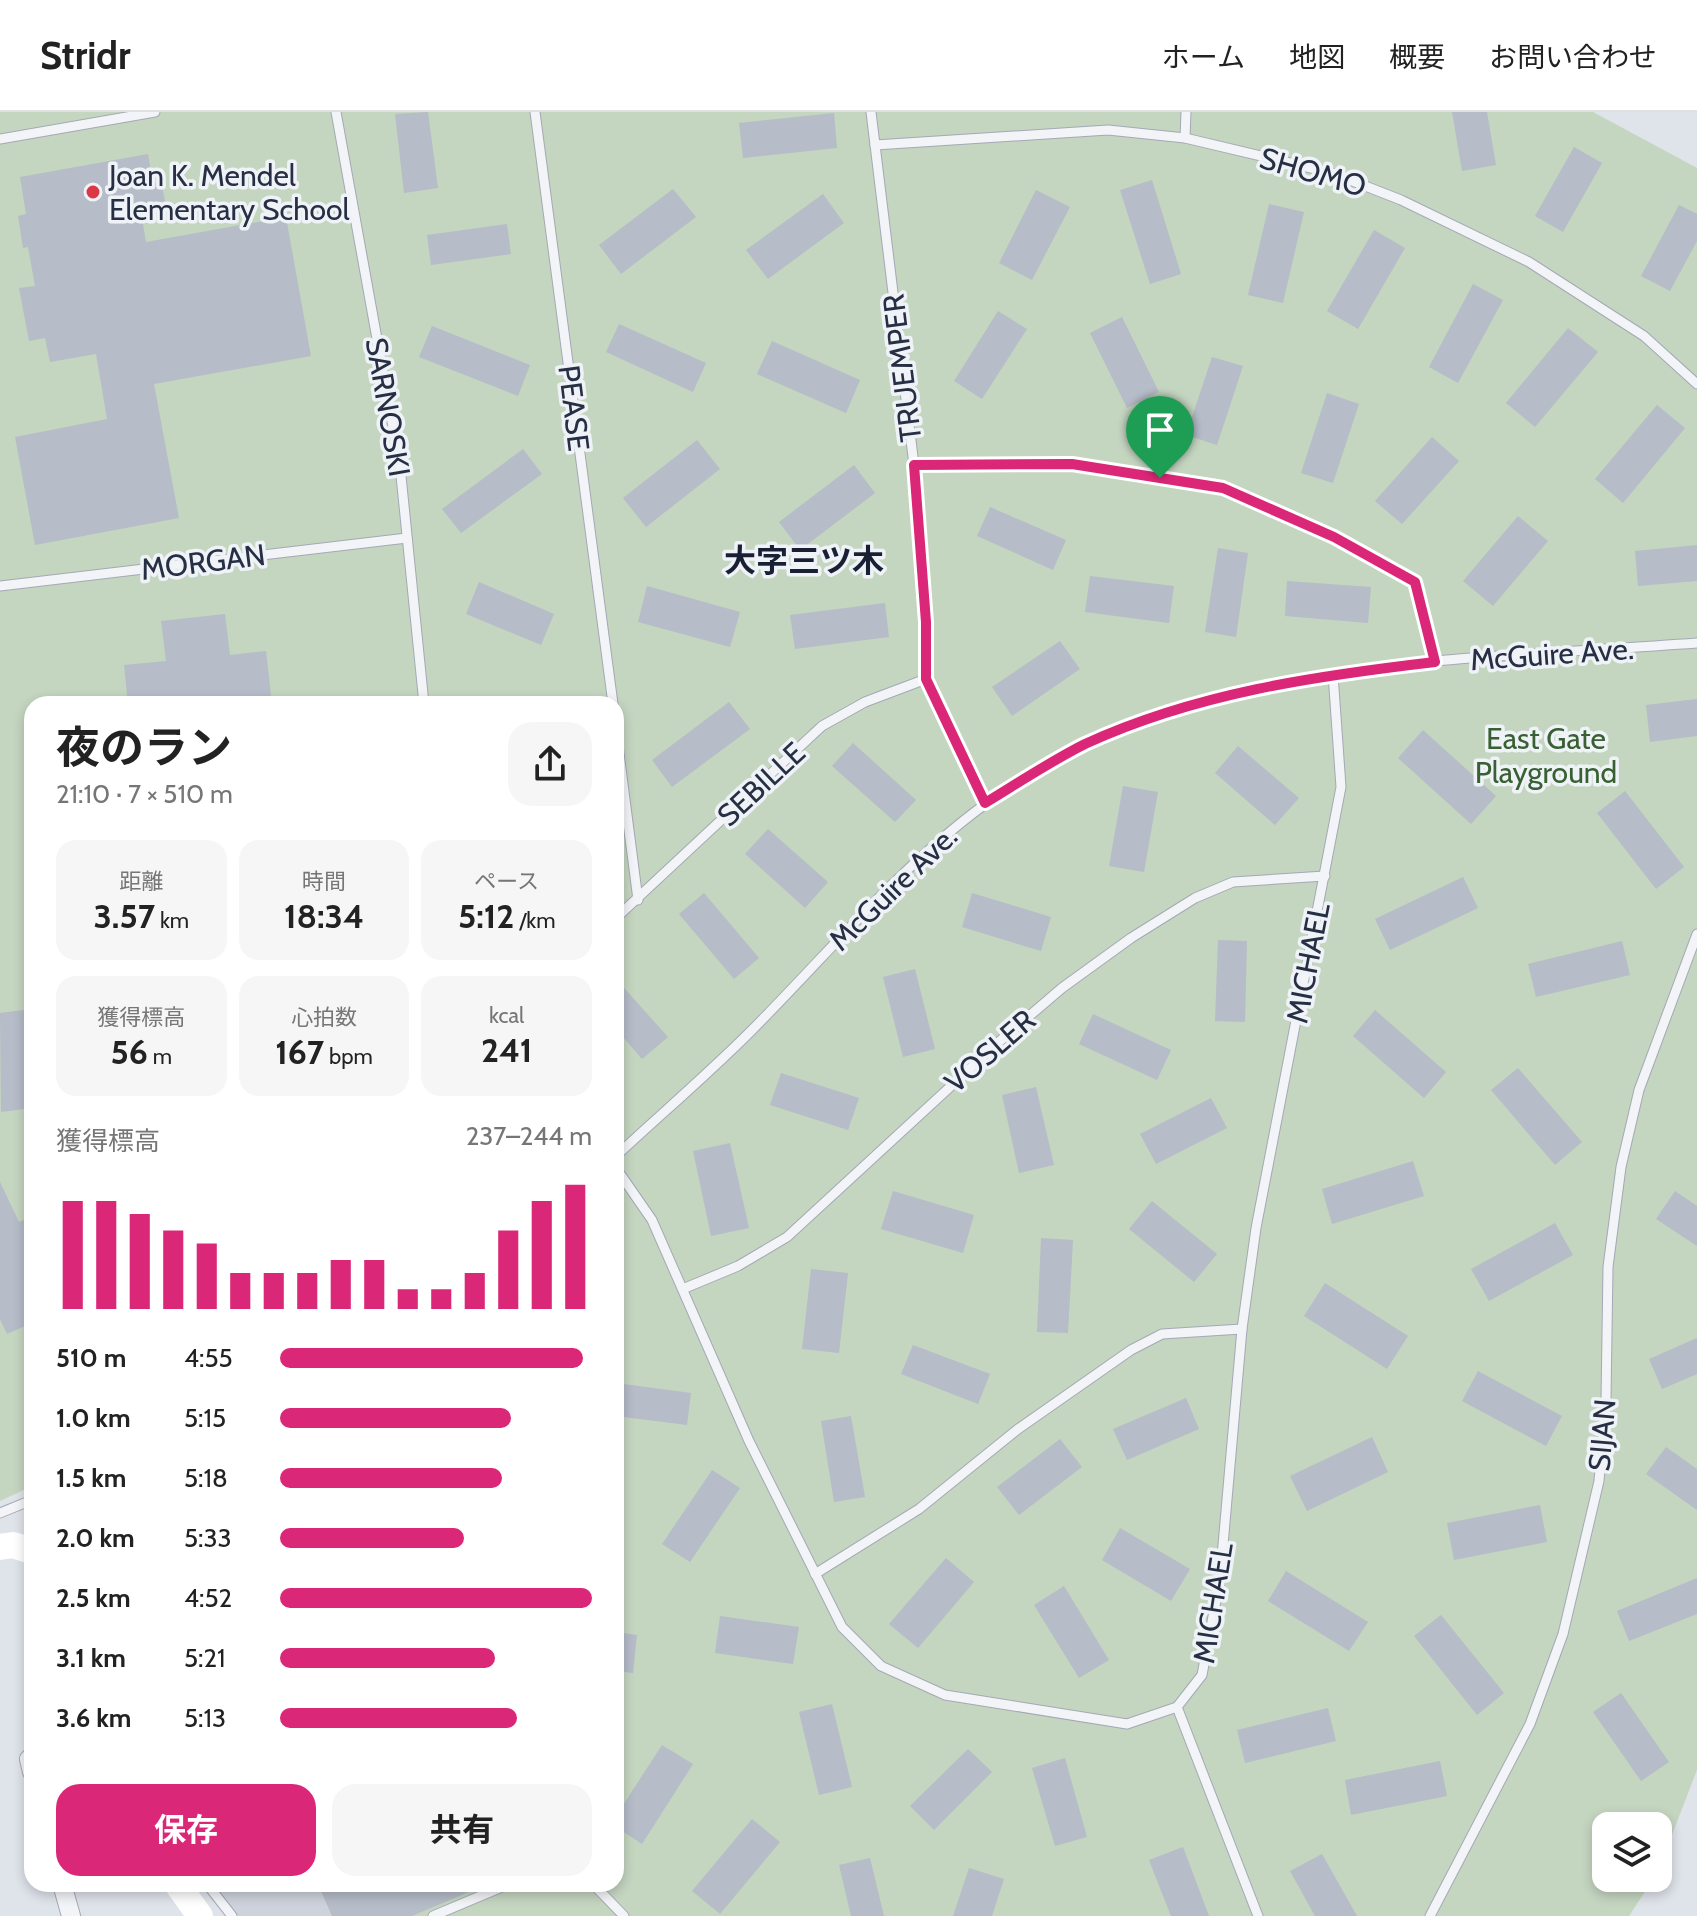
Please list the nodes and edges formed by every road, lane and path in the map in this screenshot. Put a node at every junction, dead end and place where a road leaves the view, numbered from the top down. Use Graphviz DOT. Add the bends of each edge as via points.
graph roads {
  1 [pos="155,112"];
  2 [pos="336,112"];
  3 [pos="535,112"];
  4 [pos="871,112"];
  5 [pos="1186,112"];
  6 [pos="1185,138"];
  7 [pos="0,139"];
  8 [pos="875,145"];
  9 [pos="1697,384"];
  10 [pos="914,465"];
  11 [pos="407,538"];
  12 [pos="0,586"];
  13 [pos="1697,643"];
  14 [pos="1435,662"];
  15 [pos="1333,674"];
  16 [pos="926,679"];
  17 [pos="423,696"];
  18 [pos="612,696"];
  19 [pos="624,792"];
  20 [pos="985,803"];
  21 [pos="1325,876"];
  22 [pos="638,900"];
  23 [pos="624,911"];
  24 [pos="1697,934"];
  25 [pos="624,1149"];
  26 [pos="624,1180"];
  27 [pos="685,1288"];
  28 [pos="1242,1329"];
  29 [pos="24,1503"];
  30 [pos="0,1513"];
  31 [pos="0,1547"];
  32 [pos="24,1548"];
  33 [pos="815,1574"];
  34 [pos="1177,1707"];
  35 [pos="64,1892"];
  36 [pos="183,1892"];
  37 [pos="213,1892"];
  38 [pos="490,1892"];
  39 [pos="601,1892"];
  40 [pos="71,1916"];
  41 [pos="200,1916"];
  42 [pos="232,1916"];
  43 [pos="433,1916"];
  44 [pos="624,1916"];
  45 [pos="1258,1916"];
  46 [pos="1430,1916"];
  1 -- 7 [label="lane"];
  2 -- 11 [label="lane, SARNOSKI" via="400,466"];
  3 -- 18 [label="lane, PEASE"];
  4 -- 8 [label="lane, TRUEMPER"];
  5 -- 6 [label="lane"];
  6 -- 8 [label="lane, SHOMO" via="1108,130"];
  6 -- 9 [label="lane, SHOMO" via="1332,173 1401,200 1529,262 1592,300 1644,336"];
  8 -- 10 [label="lane, TRUEMPER"];
  10 -- 14 [label="lane" via="1072,464 1223,488 1334,537 1415,582"];
  10 -- 16 [label="lane, TRUEMPER"];
  11 -- 12 [label="lane, MORGAN"];
  11 -- 17 [label="lane, SARNOSKI"];
  13 -- 14 [label="lane, McGuire Ave."];
  14 -- 15 [label="lane, McGuire Ave."];
  15 -- 20 [label="lane, McGuire Ave." via="1232,694 1149,719 1083,745"];
  15 -- 21 [label="lane, MICHAEL" via="1341,787"];
  16 -- 20 [label="lane, TRUEMPER"];
  16 -- 22 [label="lane, SEBILLE" via="865,702 822,726"];
  19 -- 22 [label="lane"];
  20 -- 25 [label="lane, McGuire Ave." via="912,862 748,1034"];
  21 -- 27 [label="lane, VOSLER" via="1233,882 1195,898 1131,938 1000,1041 787,1237 738,1266"];
  21 -- 28 [label="lane, MICHAEL" via="1256,1228"];
  22 -- 23 [label="lane, SEBILLE"];
  24 -- 46 [label="lane, SIJAN" via="1645,1073 1621,1167 1608,1267 1599,1481 1563,1634 1530,1724"];
  26 -- 27 [label="lane" via="652,1220"];
  27 -- 33 [label="lane" via="749,1441"];
  28 -- 33 [label="lane" via="1162,1334 1131,1350 1018,1429 919,1509"];
  28 -- 34 [label="lane, MICHAEL" via="1220,1579 1202,1675"];
  29 -- 30 [label="lane"];
  31 -- 32 [label="street"];
  33 -- 34 [label="lane" via="842,1627 881,1666 945,1695 1127,1724"];
  34 -- 45 [label="lane"];
  35 -- 40 [label="street"];
  36 -- 41 [label="street"];
  37 -- 42 [label="lane"];
  38 -- 43 [label="lane"];
  39 -- 44 [label="lane"];
}
